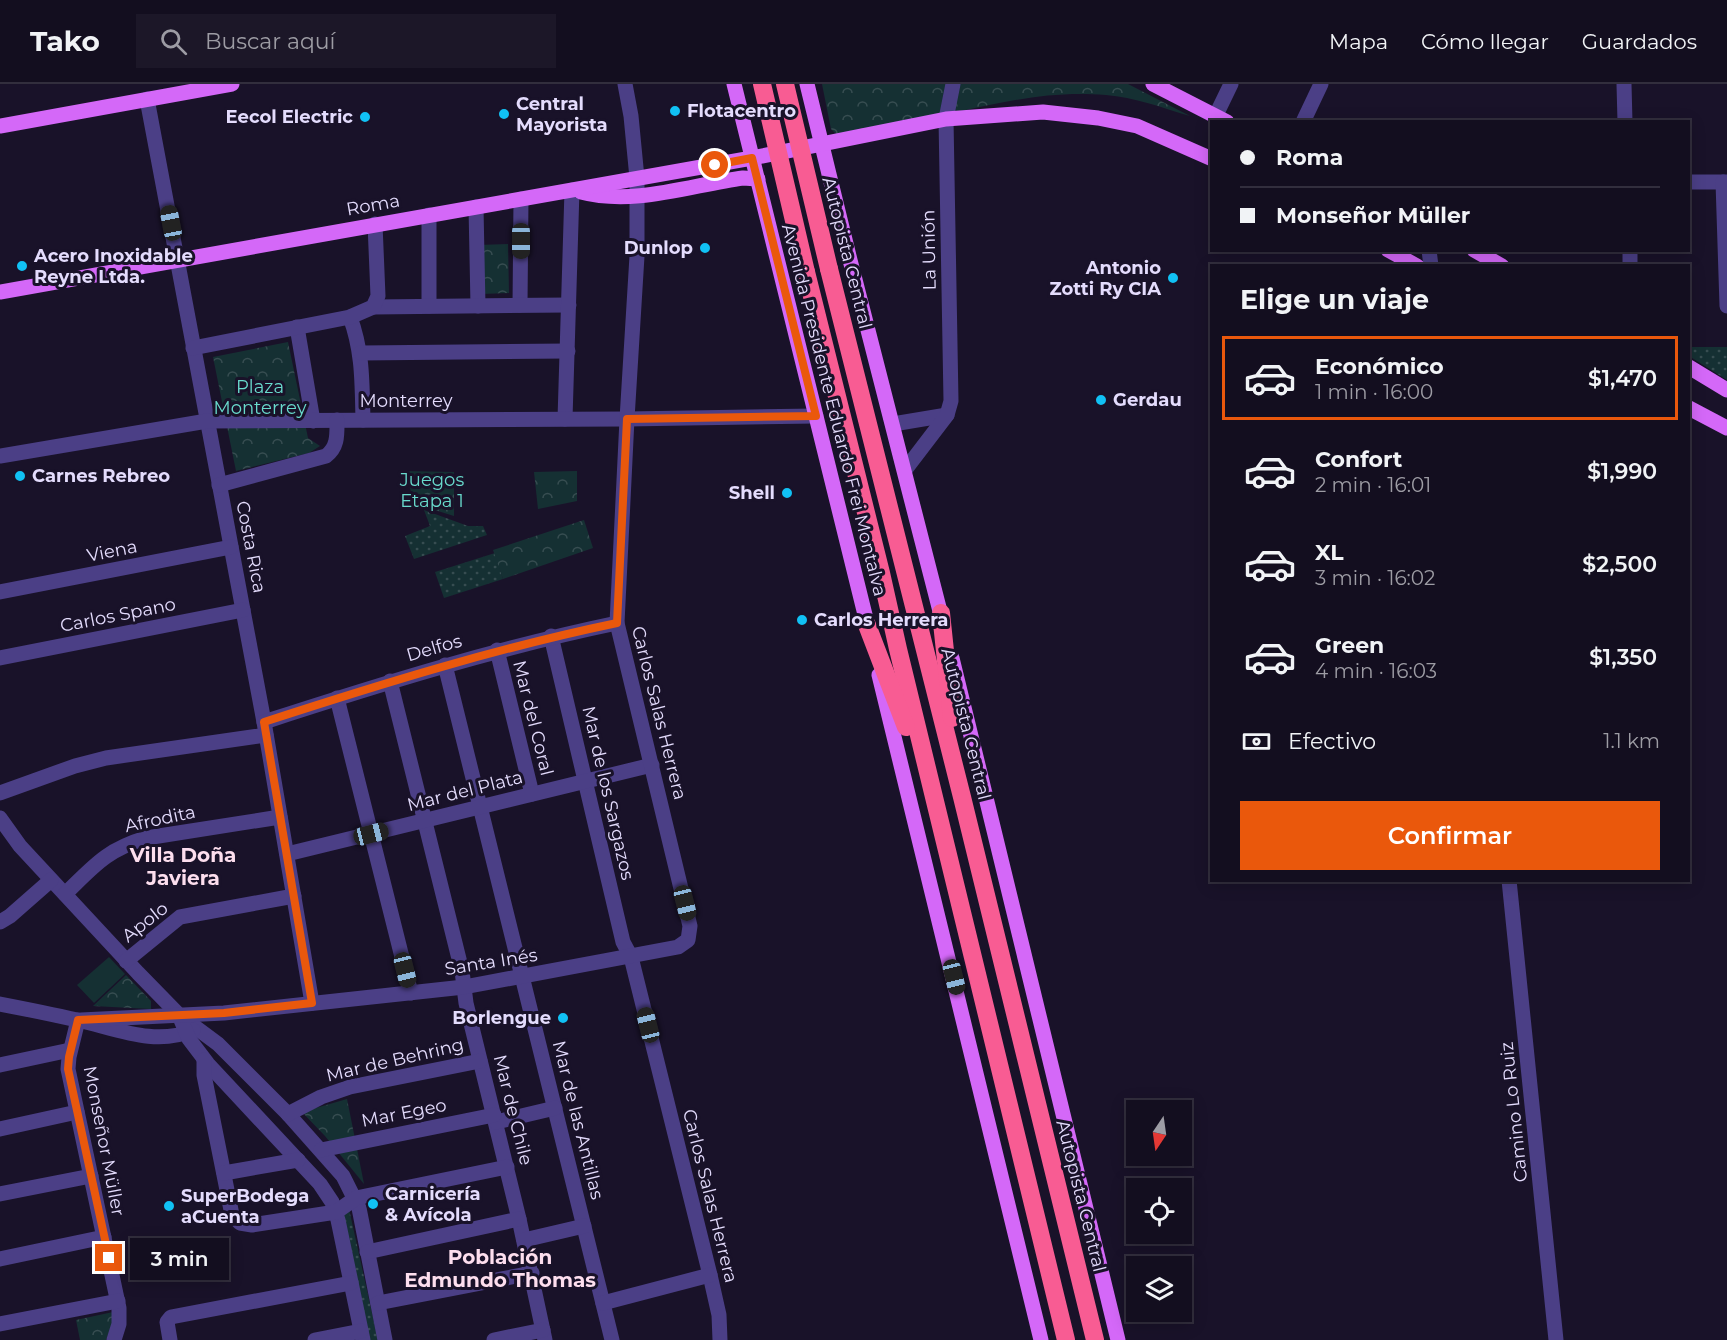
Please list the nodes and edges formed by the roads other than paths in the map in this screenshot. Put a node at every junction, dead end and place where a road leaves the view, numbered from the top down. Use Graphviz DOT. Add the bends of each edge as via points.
graph roads {
  1 [pos="232,84"];
  2 [pos="625,84"];
  3 [pos="734,84"];
  4 [pos="762,84"];
  5 [pos="785,84"];
  6 [pos="807,84"];
  7 [pos="953,84"];
  8 [pos="1153,84"];
  9 [pos="1231,84"];
  10 [pos="1321,84"];
  11 [pos="1624,84"];
  12 [pos="147,99"];
  13 [pos="1222,118"];
  14 [pos="946,120"];
  15 [pos="1304,120"];
  16 [pos="1625,120"];
  17 [pos="0,126"];
  18 [pos="821,143"];
  19 [pos="752,158"];
  20 [pos="1210,158"];
  21 [pos="637,178"];
  22 [pos="758,179"];
  23 [pos="1690,182"];
  24 [pos="1725,182"];
  25 [pos="572,190"];
  26 [pos="637,196"];
  27 [pos="521,199"];
  28 [pos="476,207"];
  29 [pos="429,215"];
  30 [pos="375,224"];
  31 [pos="1392,252"];
  32 [pos="1478,252"];
  33 [pos="178,259"];
  34 [pos="1413,264"];
  35 [pos="1498,264"];
  36 [pos="1727,280"];
  37 [pos="0,292"];
  38 [pos="520,305"];
  39 [pos="569,305"];
  40 [pos="429,306"];
  41 [pos="478,306"];
  42 [pos="1727,306"];
  43 [pos="373,307"];
  44 [pos="350,317"];
  45 [pos="297,327"];
  46 [pos="193,348"];
  47 [pos="567,351"];
  48 [pos="361,353"];
  49 [pos="1690,368"];
  50 [pos="1727,390"];
  51 [pos="1690,409"];
  52 [pos="947,415"];
  53 [pos="816,416"];
  54 [pos="565,419"];
  55 [pos="627,419"];
  56 [pos="337,420"];
  57 [pos="363,420"];
  58 [pos="207,421"];
  59 [pos="313,421"];
  60 [pos="893,424"];
  61 [pos="1727,428"];
  62 [pos="0,456"];
  63 [pos="905,470"];
  64 [pos="219,485"];
  65 [pos="231,547"];
  66 [pos="0,592"];
  67 [pos="243,610"];
  68 [pos="941,613"];
  69 [pos="617,623"];
  70 [pos="867,625"];
  71 [pos="551,636"];
  72 [pos="497,650"];
  73 [pos="0,658"];
  74 [pos="445,665"];
  75 [pos="390,681"];
  76 [pos="337,698"];
  77 [pos="265,729"];
  78 [pos="652,765"];
  79 [pos="585,781"];
  80 [pos="0,793"];
  81 [pos="532,794"];
  82 [pos="962,797"];
  83 [pos="935,802"];
  84 [pos="480,807"];
  85 [pos="280,817"];
  86 [pos="425,820"];
  87 [pos="1,821"];
  88 [pos="371,834"];
  89 [pos="286,854"];
  90 [pos="51,880"];
  91 [pos="1509,882"];
  92 [pos="65,894"];
  93 [pos="294,896"];
  94 [pos="0,922"];
  95 [pos="688,940"];
  96 [pos="631,957"];
  97 [pos="126,961"];
  98 [pos="522,977"];
  99 [pos="464,987"];
  100 [pos="411,993"];
  101 [pos="312,1003"];
  102 [pos="0,1004"];
  103 [pos="224,1013"];
  104 [pos="179,1015"];
  105 [pos="79,1020"];
  106 [pos="192,1031"];
  107 [pos="70,1050"];
  108 [pos="204,1060"];
  109 [pos="480,1061"];
  110 [pos="0,1065"];
  111 [pos="555,1108"];
  112 [pos="77,1112"];
  113 [pos="288,1114"];
  114 [pos="495,1119"];
  115 [pos="0,1129"];
  116 [pos="321,1150"];
  117 [pos="298,1160"];
  118 [pos="507,1167"];
  119 [pos="224,1173"];
  120 [pos="91,1176"];
  121 [pos="0,1194"];
  122 [pos="356,1198"];
  123 [pos="336,1212"];
  124 [pos="519,1219"];
  125 [pos="584,1226"];
  126 [pos="104,1237"];
  127 [pos="524,1240"];
  128 [pos="367,1252"];
  129 [pos="0,1260"];
  130 [pos="531,1273"];
  131 [pos="710,1275"];
  132 [pos="351,1282"];
  133 [pos="118,1301"];
  134 [pos="378,1303"];
  135 [pos="603,1303"];
  136 [pos="0,1324"];
  137 [pos="362,1335"];
  138 [pos="544,1335"];
  139 [pos="114,1340"];
  140 [pos="170,1340"];
  141 [pos="315,1340"];
  142 [pos="385,1340"];
  143 [pos="495,1340"];
  144 [pos="612,1340"];
  145 [pos="720,1340"];
  146 [pos="1041,1340"];
  147 [pos="1066,1340"];
  148 [pos="1095,1340"];
  149 [pos="1118,1340"];
  150 [pos="1556,1340"];
  1 -- 12 [label="main road"];
  2 -- 21 [label="street, Carlos Salas Herrera"];
  3 -- 19 [label="main road, Avenida Presidente Eduardo Frei Montalva"];
  4 -- 83 [label="highway, bridge"];
  5 -- 82 [label="highway, Autopista Central, bridge"];
  6 -- 18 [label="main road"];
  7 -- 14 [label="street, La Unión"];
  8 -- 13 [label="main road"];
  9 -- 13 [label="street"];
  10 -- 15 [label="street"];
  11 -- 16 [label="street"];
  12 -- 17 [label="main road"];
  12 -- 33 [label="street, Costa Rica"];
  14 -- 18 [label="main road, Roma"];
  14 -- 20 [label="main road, Roma" via="1043,112 1098,118 1137,126"];
  14 -- 52 [label="street, La Unión" via="951,401"];
  18 -- 19 [label="main road, Roma"];
  18 -- 60 [label="main road"];
  19 -- 21 [label="main road, Roma"];
  19 -- 22 [label="main road, Avenida Presidente Eduardo Frei Montalva"];
  21 -- 25 [label="main road, Roma"];
  21 -- 26 [label="street, Carlos Salas Herrera"];
  22 -- 26 [label="main road"];
  22 -- 53 [label="main road, Avenida Presidente Eduardo Frei Montalva"];
  23 -- 24 [label="street"];
  24 -- 36 [label="street"];
  25 -- 26 [label="main road"];
  25 -- 27 [label="main road, Roma"];
  25 -- 39 [label="street"];
  26 -- 55 [label="street, Carlos Salas Herrera"];
  27 -- 28 [label="main road, Roma"];
  27 -- 38 [label="street"];
  28 -- 29 [label="main road, Roma"];
  28 -- 41 [label="street"];
  29 -- 30 [label="main road, Roma"];
  29 -- 40 [label="street"];
  30 -- 33 [label="main road, Roma"];
  30 -- 43 [label="street" via="378,296"];
  31 -- 34 [label="main road"];
  32 -- 35 [label="main road"];
  33 -- 37 [label="main road, Roma"];
  33 -- 46 [label="street, Costa Rica"];
  36 -- 42 [label="street"];
  38 -- 39 [label="street"];
  38 -- 41 [label="street"];
  39 -- 47 [label="street"];
  40 -- 41 [label="street"];
  40 -- 43 [label="street"];
  43 -- 44 [label="street"];
  44 -- 45 [label="street"];
  44 -- 48 [label="street"];
  45 -- 46 [label="street"];
  45 -- 59 [label="street"];
  46 -- 58 [label="street, Costa Rica"];
  47 -- 48 [label="street"];
  47 -- 54 [label="street"];
  48 -- 57 [label="street"];
  49 -- 50 [label="main road"];
  51 -- 61 [label="main road"];
  52 -- 60 [label="street"];
  52 -- 63 [label="street"];
  53 -- 55 [label="street, Monterrey"];
  53 -- 70 [label="main road, Avenida Presidente Eduardo Frei Montalva"];
  54 -- 55 [label="street, Monterrey"];
  54 -- 57 [label="street, Monterrey"];
  55 -- 69 [label="street, Carlos Salas Herrera"];
  56 -- 57 [label="street, Monterrey"];
  56 -- 59 [label="street, Monterrey"];
  56 -- 64 [label="street" via="336,443 326,456"];
  58 -- 59 [label="street, Monterrey"];
  58 -- 62 [label="street, Monterrey"];
  58 -- 64 [label="street, Costa Rica"];
  60 -- 63 [label="main road"];
  63 -- 68 [label="main road"];
  64 -- 65 [label="street, Costa Rica"];
  65 -- 66 [label="street, Viena"];
  65 -- 67 [label="street, Costa Rica"];
  67 -- 73 [label="street, Carlos Spano"];
  67 -- 77 [label="street, Costa Rica"];
  68 -- 82 [label="highway"];
  68 -- 149 [label="main road"];
  69 -- 71 [label="street, Delfos"];
  69 -- 78 [label="street, Carlos Salas Herrera"];
  70 -- 83 [label="highway"];
  70 -- 146 [label="main road, Avenida Presidente Eduardo Frei Montalva"];
  71 -- 72 [label="street, Delfos"];
  71 -- 79 [label="street, Mar de los Sargazos"];
  72 -- 74 [label="street, Delfos"];
  72 -- 81 [label="street, Mar del Coral"];
  74 -- 75 [label="street, Delfos"];
  74 -- 84 [label="street, Mar de las Antillas"];
  75 -- 76 [label="street, Delfos"];
  75 -- 86 [label="street, Mar de Chile"];
  76 -- 77 [label="street, Delfos"];
  76 -- 88 [label="street"];
  77 -- 80 [label="street, Delfos" via="96,760"];
  77 -- 85 [label="street, Costa Rica"];
  78 -- 79 [label="street, Mar del Plata"];
  78 -- 95 [label="street, Carlos Salas Herrera" via="690,926"];
  79 -- 81 [label="street, Mar del Plata"];
  79 -- 96 [label="street, Mar de los Sargazos" via="623,942"];
  81 -- 84 [label="street, Mar del Plata"];
  82 -- 148 [label="highway, Autopista Central"];
  83 -- 147 [label="highway"];
  84 -- 86 [label="street, Mar del Plata"];
  84 -- 98 [label="street, Mar de las Antillas"];
  85 -- 89 [label="street, Costa Rica"];
  85 -- 92 [label="street, Afrodita" via="132,843 104,857"];
  86 -- 88 [label="street, Mar del Plata"];
  86 -- 99 [label="street, Mar de Chile"];
  87 -- 90 [label="street"];
  88 -- 89 [label="street, Mar del Plata"];
  88 -- 100 [label="street"];
  89 -- 93 [label="street, Costa Rica"];
  90 -- 92 [label="street"];
  90 -- 94 [label="street"];
  91 -- 150 [label="street, Camino Lo Ruiz"];
  92 -- 97 [label="street"];
  93 -- 97 [label="street, Apolo" via="180,917"];
  93 -- 101 [label="street, Costa Rica"];
  95 -- 96 [label="street, Santa Inés" via="678,947"];
  96 -- 98 [label="street, Santa Inés"];
  96 -- 131 [label="street, Carlos Salas Herrera"];
  97 -- 104 [label="street"];
  98 -- 99 [label="street, Santa Inés"];
  98 -- 111 [label="street, Mar de las Antillas"];
  99 -- 100 [label="street, Santa Inés"];
  99 -- 109 [label="street, Mar de Chile"];
  100 -- 101 [label="street, Santa Inés"];
  101 -- 103 [label="street, Santa Inés"];
  102 -- 105 [label="street, Santa Inés"];
  103 -- 104 [label="street, Santa Inés"];
  103 -- 106 [label="street, Santa Inés"];
  104 -- 105 [label="street, Santa Inés"];
  104 -- 106 [label="street"];
  105 -- 106 [label="street, Santa Inés" via="142,1035 165,1037"];
  105 -- 107 [label="street, Monseñor Müller"];
  106 -- 108 [label="street"];
  106 -- 113 [label="street" via="218,1044"];
  107 -- 110 [label="street"];
  107 -- 112 [label="street, Monseñor Müller" via="68,1069"];
  108 -- 117 [label="street"];
  108 -- 119 [label="street"];
  109 -- 113 [label="street, Mar de Behring" via="350,1087"];
  109 -- 114 [label="street, Mar de Chile"];
  111 -- 114 [label="street, Mar Egeo"];
  111 -- 125 [label="street, Mar de las Antillas"];
  112 -- 115 [label="street"];
  112 -- 120 [label="street, Monseñor Müller"];
  113 -- 116 [label="street"];
  114 -- 116 [label="street, Mar Egeo"];
  114 -- 118 [label="street, Mar de Chile"];
  116 -- 122 [label="street"];
  117 -- 119 [label="street"];
  117 -- 123 [label="street" via="326,1192"];
  118 -- 122 [label="street"];
  118 -- 124 [label="street, Mar de Chile"];
  119 -- 123 [label="street" via="232,1215 240,1222 252,1225"];
  120 -- 121 [label="street"];
  120 -- 126 [label="street, Monseñor Müller"];
  122 -- 123 [label="street"];
  122 -- 128 [label="street"];
  123 -- 132 [label="street"];
  124 -- 127 [label="street, Mar de Chile"];
  124 -- 128 [label="street"];
  125 -- 127 [label="street"];
  125 -- 135 [label="street, Mar de las Antillas"];
  126 -- 129 [label="street"];
  126 -- 133 [label="street, Monseñor Müller"];
  127 -- 130 [label="street, Mar de Chile"];
  128 -- 134 [label="street"];
  130 -- 134 [label="street"];
  130 -- 138 [label="street, Mar de Chile"];
  131 -- 135 [label="street"];
  131 -- 145 [label="street, Carlos Salas Herrera"];
  132 -- 137 [label="street"];
  132 -- 140 [label="street" via="171,1317"];
  133 -- 136 [label="street"];
  133 -- 139 [label="street, Monseñor Müller" via="120,1318"];
  134 -- 142 [label="street"];
  135 -- 144 [label="street, Mar de las Antillas"];
  137 -- 141 [label="street"];
  138 -- 143 [label="street"];
}
